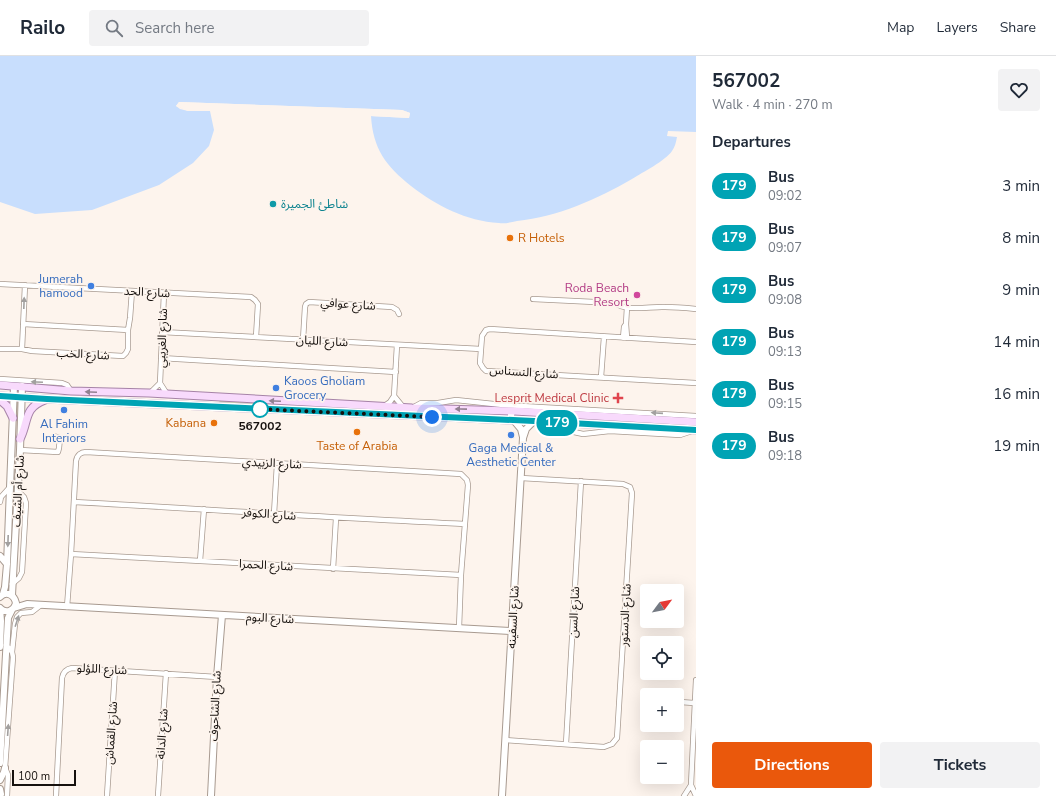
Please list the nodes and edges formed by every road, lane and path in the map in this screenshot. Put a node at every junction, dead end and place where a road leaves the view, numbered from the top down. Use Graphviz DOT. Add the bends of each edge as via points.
graph roads {
  1 [pos="0,284"];
  2 [pos="25,285"];
  3 [pos="132,291"];
  4 [pos="164,293"];
  5 [pos="533,299"];
  6 [pos="627,307"];
  7 [pos="696,309"];
  8 [pos="399,314"];
  9 [pos="23,324"];
  10 [pos="128,330"];
  11 [pos="162,332"];
  12 [pos="256,337"];
  13 [pos="604,337"];
  14 [pos="625,338"];
  15 [pos="303,340"];
  16 [pos="696,342"];
  17 [pos="397,345"];
  18 [pos="0,349"];
  19 [pos="22,349"];
  20 [pos="481,349"];
  21 [pos="161,358"];
  22 [pos="396,372"];
  23 [pos="601,378"];
  24 [pos="0,379"];
  25 [pos="160,383"];
  26 [pos="696,383"];
  27 [pos="0,385"];
  28 [pos="18,386"];
  29 [pos="71,391"];
  30 [pos="149,393"];
  31 [pos="167,394"];
  32 [pos="0,396"];
  33 [pos="394,396"];
  34 [pos="18,397"];
  35 [pos="47,399"];
  36 [pos="0,400"];
  37 [pos="384,406"];
  38 [pos="403,407"];
  39 [pos="412,408"];
  40 [pos="491,410"];
  41 [pos="514,411"];
  42 [pos="696,416"];
  43 [pos="13,418"];
  44 [pos="492,419"];
  45 [pos="513,420"];
  46 [pos="534,421"];
  47 [pos="696,422"];
  48 [pos="696,430"];
  49 [pos="54,436"];
  50 [pos="523,438"];
  51 [pos="20,439"];
  52 [pos="20,450"];
  53 [pos="278,464"];
  54 [pos="521,478"];
  55 [pos="581,481"];
  56 [pos="10,488"];
  57 [pos="0,502"];
  58 [pos="74,502"];
  59 [pos="204,509"];
  60 [pos="274,514"];
  61 [pos="336,518"];
  62 [pos="465,524"];
  63 [pos="71,554"];
  64 [pos="0,556"];
  65 [pos="200,561"];
  66 [pos="7,564"];
  67 [pos="333,569"];
  68 [pos="461,575"];
  69 [pos="2,596"];
  70 [pos="14,597"];
  71 [pos="28,604"];
  72 [pos="40,605"];
  73 [pos="67,606"];
  74 [pos="0,608"];
  75 [pos="13,609"];
  76 [pos="222,615"];
  77 [pos="1,627"];
  78 [pos="458,628"];
  79 [pos="512,632"];
  80 [pos="3,646"];
  81 [pos="12,652"];
  82 [pos="115,670"];
  83 [pos="166,673"];
  84 [pos="217,677"];
  85 [pos="696,680"];
  86 [pos="684,702"];
  87 [pos="694,703"];
  88 [pos="695,729"];
  89 [pos="506,740"];
  90 [pos="566,744"];
  91 [pos="0,763"];
  92 [pos="5,768"];
  93 [pos="0,780"];
  94 [pos="691,785"];
  95 [pos="2,794"];
  96 [pos="56,796"];
  97 [pos="107,796"];
  98 [pos="158,796"];
  99 [pos="211,796"];
  100 [pos="502,796"];
  101 [pos="684,796"];
  102 [pos="696,796"];
  1 -- 2 [label="street, شارع الحد"];
  2 -- 3 [label="street, شارع الحد"];
  9 -- 2 [label="street, one-way"];
  3 -- 4 [label="street, شارع الحد"];
  3 -- 10 [label="street, شارع الخب"];
  4 -- 11 [label="street, شارع الغريبي"];
  4 -- 12 [label="street, شارع الحد" via="254,298 258,304"];
  5 -- 6 [label="street" via="616,304"];
  6 -- 7 [label="street"];
  6 -- 14 [label="street"];
  8 -- 15 [label="street, شارع عوافي" via="392,307 309,302 305,307"];
  9 -- 10 [label="street"];
  9 -- 19 [label="street"];
  10 -- 19 [label="street, شارع الخب" via="127,351 122,356"];
  11 -- 12 [label="street, شارع الليان"];
  11 -- 21 [label="street, شارع الغريبي"];
  12 -- 15 [label="street, شارع الليان"];
  13 -- 14 [label="street, شارع النسناس"];
  13 -- 20 [label="street, شارع النسناس" via="490,329 483,334"];
  13 -- 23 [label="street"];
  14 -- 16 [label="street, شارع النسناس"];
  15 -- 17 [label="street, شارع الليان"];
  17 -- 20 [label="street, شارع الليان"];
  17 -- 22 [label="street"];
  18 -- 19 [label="street, شارع الخب"];
  20 -- 23 [label="street, شارع النسناس" via="480,363 486,371"];
  21 -- 22 [label="street"];
  21 -- 25 [label="street, شارع الغريبي"];
  22 -- 33 [label="street"];
  23 -- 26 [label="street, شارع النسناس"];
  29 -- 24 [label="street, one-way" via="62,383"];
  25 -- 30 [label="street, شارع الغريبي"];
  25 -- 31 [label="street, شارع الغريبي"];
  27 -- 28 [label="main road"];
  28 -- 29 [label="main road"];
  28 -- 34 [label="street, شارع أم الشيف"];
  30 -- 29 [label="main road, one-way"];
  30 -- 31 [label="main road"];
  37 -- 31 [label="main road, one-way"];
  32 -- 34 [label="main road"];
  33 -- 37 [label="street"];
  33 -- 38 [label="street"];
  34 -- 35 [label="main road"];
  34 -- 43 [label="street, شارع أم الشيف"];
  34 -- 51 [label="street, شارع أم الشيف"];
  35 -- 44 [label="main road"];
  35 -- 51 [label="main road" via="28,413"];
  36 -- 43 [label="main road" via="7,406"];
  37 -- 38 [label="main road"];
  38 -- 39 [label="main road"];
  40 -- 39 [label="main road, one-way"];
  42 -- 39 [label="street, one-way" via="456,400 421,403"];
  40 -- 41 [label="main road"];
  40 -- 44 [label="main road" via="495,415"];
  41 -- 45 [label="street" via="510,415"];
  41 -- 47 [label="main road"];
  43 -- 56 [label="street, شارع أم الشيف"];
  44 -- 45 [label="main road"];
  45 -- 46 [label="main road"];
  45 -- 50 [label="street" via="521,429"];
  46 -- 48 [label="main road"];
  46 -- 50 [label="street, شارع السفينه" via="526,429"];
  49 -- 52 [label="street" via="60,440 58,452"];
  50 -- 54 [label="street, شارع السفينه"];
  51 -- 52 [label="street, شارع أم الشيف"];
  52 -- 70 [label="street, شارع أم الشيف" via="12,584"];
  53 -- 58 [label="street, شارع الزبيدي" via="83,452 78,455 76,461"];
  53 -- 60 [label="street"];
  53 -- 62 [label="street, شارع الزبيدي" via="461,474 467,482"];
  54 -- 55 [label="street, شارع الدستور"];
  54 -- 79 [label="street, شارع السفينه"];
  55 -- 90 [label="street, شارع السن"];
  55 -- 90 [label="street, شارع الدستور" via="625,484 630,487 632,493 617,738 612,744 604,747"];
  56 -- 57 [label="street" via="1,497"];
  56 -- 66 [label="street, شارع أم الشيف, one-way"];
  58 -- 59 [label="street, شارع الكوفر"];
  58 -- 63 [label="street, شارع الزبيدي"];
  59 -- 60 [label="street, شارع الكوفر"];
  59 -- 65 [label="street"];
  60 -- 61 [label="street, شارع الكوفر"];
  61 -- 62 [label="street, شارع الكوفر"];
  61 -- 67 [label="street"];
  62 -- 68 [label="street, شارع الزبيدي"];
  63 -- 65 [label="street, شارع الحمرا"];
  63 -- 73 [label="street, شارع الزبيدي"];
  64 -- 66 [label="street"];
  65 -- 67 [label="street, شارع الحمرا"];
  66 -- 69 [label="street, شارع أم الشيف"];
  67 -- 68 [label="street, شارع الحمرا"];
  68 -- 78 [label="street, شارع الزبيدي"];
  69 -- 70 [label="street, شارع البوم" via="8,594"];
  70 -- 71 [label="street, شارع البوم"];
  70 -- 75 [label="street, شارع أم الشيف" via="16,605"];
  71 -- 72 [label="street, شارع البوم"];
  71 -- 75 [label="street, شارع البوم"];
  72 -- 73 [label="street, شارع البوم"];
  81 -- 72 [label="street, one-way" via="17,617 21,613 32,612"];
  73 -- 76 [label="street, شارع البوم"];
  74 -- 75 [label="street" via="4,611"];
  74 -- 77 [label="street"];
  75 -- 80 [label="street" via="8,618"];
  76 -- 78 [label="street, شارع البوم"];
  76 -- 84 [label="street, شارع الشاحوف"];
  77 -- 80 [label="street"];
  78 -- 79 [label="street, شارع البوم"];
  79 -- 89 [label="street, شارع السفينه"];
  80 -- 81 [label="street"];
  80 -- 91 [label="street"];
  92 -- 81 [label="street, one-way"];
  82 -- 83 [label="street, شارع اللؤلو"];
  82 -- 96 [label="street, شارع اللؤلو" via="72,668 66,670 63,675"];
  82 -- 97 [label="street, شارع القماش"];
  83 -- 84 [label="street, شارع اللؤلو"];
  83 -- 98 [label="street, شارع الدانة"];
  84 -- 99 [label="street, شارع الشاحوف"];
  85 -- 87 [label="street"];
  86 -- 87 [label="street"];
  87 -- 88 [label="street"];
  88 -- 94 [label="street"];
  89 -- 90 [label="street, شارع الدستور"];
  89 -- 100 [label="street, شارع السفينه"];
  92 -- 93 [label="street"];
  92 -- 95 [label="street" via="8,775"];
  94 -- 101 [label="street"];
  94 -- 102 [label="street"];
}
